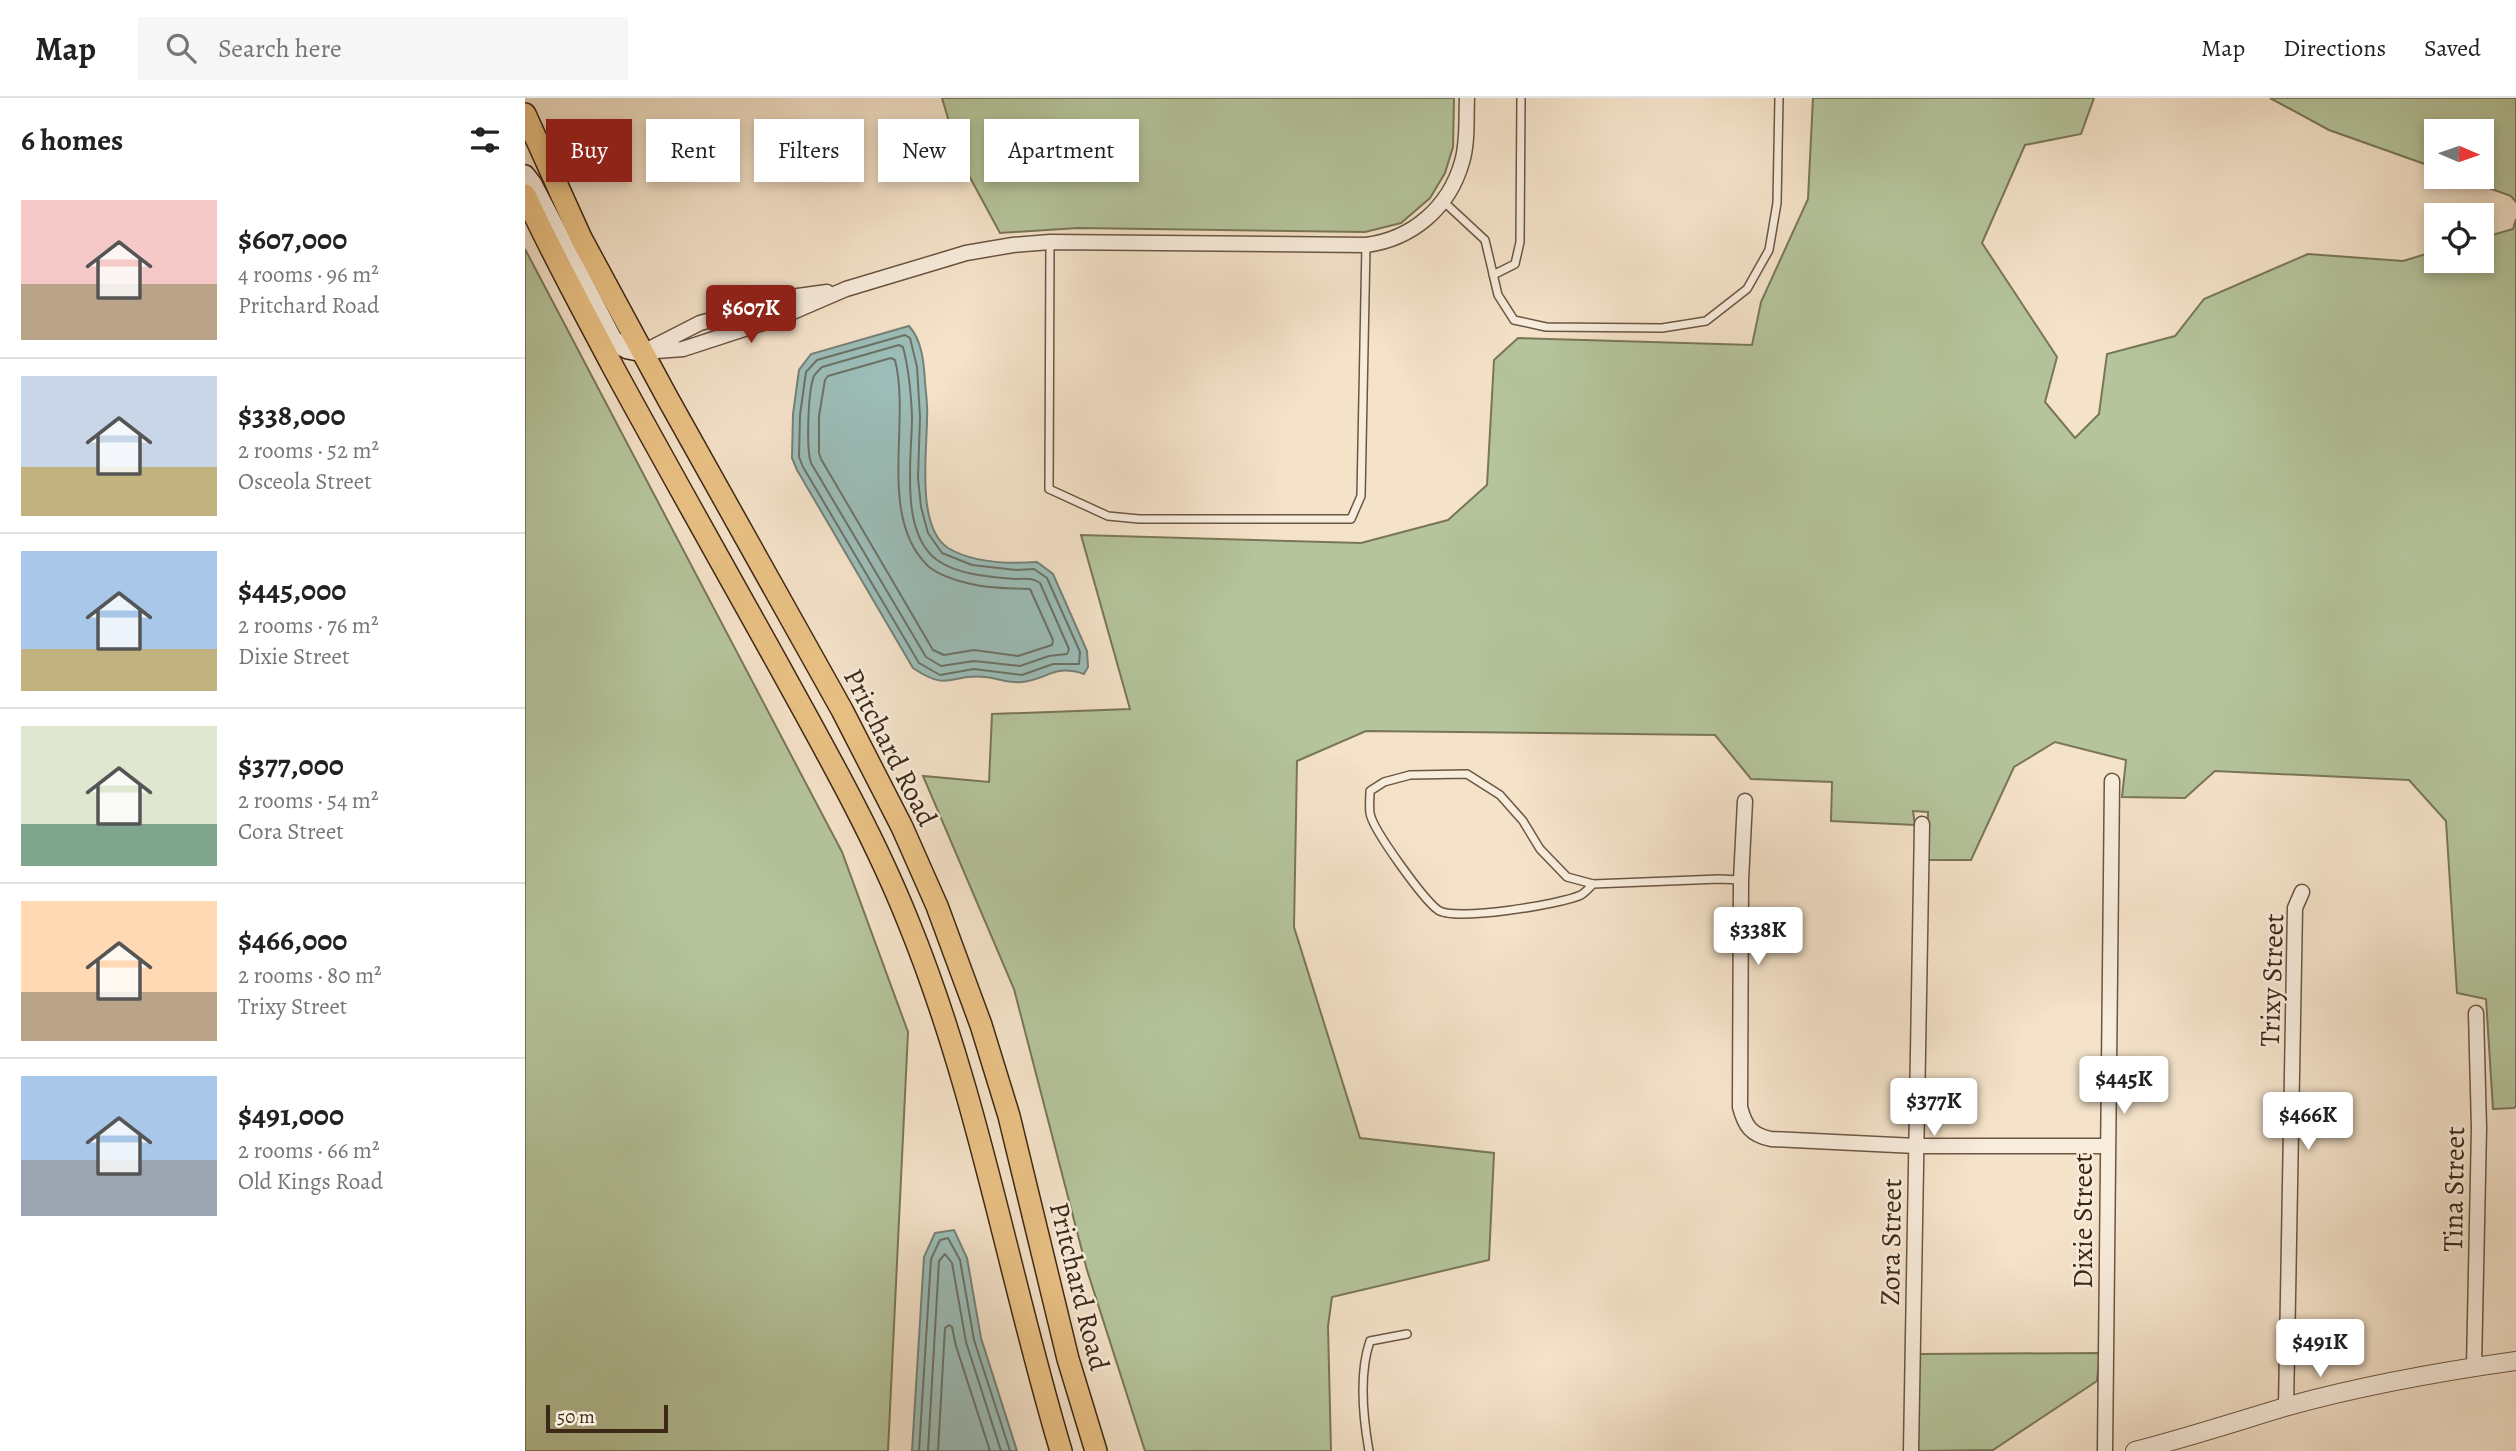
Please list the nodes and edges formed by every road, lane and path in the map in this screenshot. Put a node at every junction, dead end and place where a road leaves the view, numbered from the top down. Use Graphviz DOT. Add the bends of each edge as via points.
graph roads {
  1 [pos="1467,98"];
  2 [pos="1521,98"];
  3 [pos="1779,98"];
  4 [pos="525,114"];
  5 [pos="525,175"];
  6 [pos="525,195"];
  7 [pos="1443,201"];
  8 [pos="1051,242"];
  9 [pos="1366,245"];
  10 [pos="1493,275"];
  11 [pos="643,352"];
  12 [pos="2112,781"];
  13 [pos="1745,802"];
  14 [pos="1922,824"];
  15 [pos="1741,880"];
  16 [pos="1593,884"];
  17 [pos="2302,892"];
  18 [pos="2476,1013"];
  19 [pos="1916,1146"];
  20 [pos="2107,1146"];
  21 [pos="1407,1334"];
  22 [pos="2516,1361"];
  23 [pos="2473,1367"];
  24 [pos="2286,1407"];
  25 [pos="2176,1446"];
  26 [pos="1061,1451"];
  27 [pos="1096,1451"];
  28 [pos="1369,1451"];
  29 [pos="1911,1451"];
  30 [pos="2105,1451"];
  31 [pos="2136,1451"];
  1 -- 7 [label="street" via="1462,161"];
  2 -- 10 [label="lane" via="1520,242 1514,264"];
  3 -- 10 [label="lane" via="1777,203 1769,250 1747,289 1706,321 1662,328 1546,327 1514,320 1498,295"];
  4 -- 11 [label="main road, Pritchard Road" via="581,239"];
  5 -- 11 [label="main road" via="614,341"];
  6 -- 26 [label="main road" via="547,244 867,830 908,920 950,1031"];
  7 -- 9 [label="street" via="1426,220 1405,233"];
  7 -- 10 [label="lane" via="1485,240"];
  8 -- 9 [label="street"];
  8 -- 9 [label="lane" via="1049,489 1108,516 1139,519 1351,519 1361,496"];
  8 -- 11 [label="street" via="966,253 846,289 781,317 683,349"];
  11 -- 27 [label="main road, Pritchard Road" via="842,710 937,906 1009,1115 1068,1360"];
  12 -- 20 [label="street, Dixie Street"];
  13 -- 15 [label="street"];
  14 -- 19 [label="street, Zora Street"];
  15 -- 16 [label="lane"];
  15 -- 19 [label="street" via="1740,1107 1744,1121 1753,1133 1771,1139"];
  16 -- 16 [label="lane" via="1567,877 1500,795 1467,774 1410,775 1370,791 1370,814 1385,843 1438,910 1498,913 1581,895"];
  17 -- 24 [label="street, Trixy Street" via="2295,908"];
  18 -- 23 [label="street, Tina Street" via="2479,1128"];
  19 -- 20 [label="street"];
  19 -- 29 [label="street, Zora Street"];
  20 -- 30 [label="street, Dixie Street"];
  21 -- 28 [label="lane" via="1370,1340 1367,1348 1364,1396"];
  22 -- 23 [label="street"];
  23 -- 24 [label="street"];
  24 -- 25 [label="street"];
  25 -- 31 [label="street"];
}
